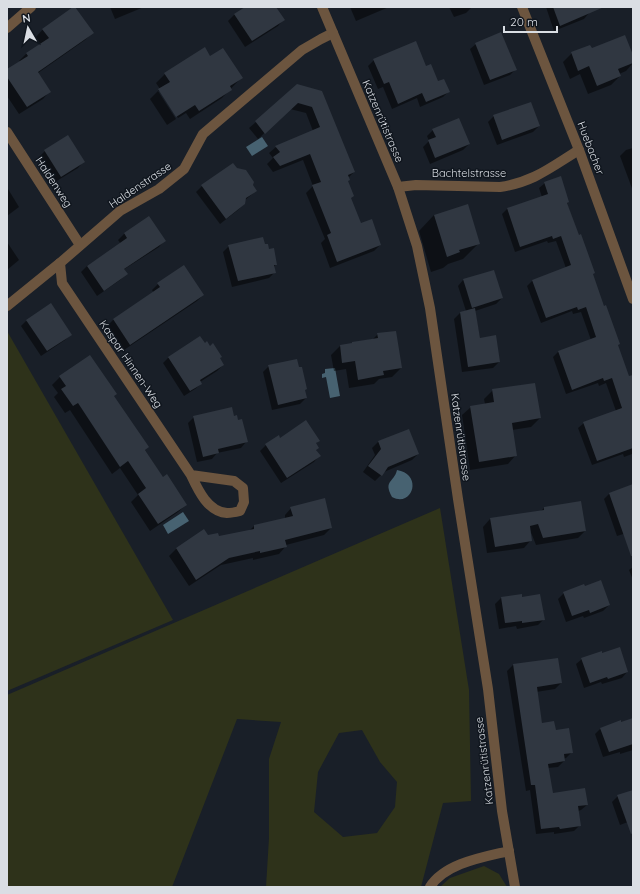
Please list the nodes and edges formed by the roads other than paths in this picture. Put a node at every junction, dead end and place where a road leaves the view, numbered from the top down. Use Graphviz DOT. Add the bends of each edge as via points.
graph roads {
  1 [pos="31,7"];
  2 [pos="322,7"];
  3 [pos="522,7"];
  4 [pos="7,28"];
  5 [pos="334,33"];
  6 [pos="7,132"];
  7 [pos="580,150"];
  8 [pos="398,187"];
  9 [pos="80,245"];
  10 [pos="60,263"];
  11 [pos="633,299"];
  12 [pos="7,306"];
  13 [pos="191,475"];
  14 [pos="509,851"];
  15 [pos="430,887"];
  16 [pos="515,887"];
  1 -- 4 [label="street"];
  2 -- 5 [label="street, Katzenrütistrasse"];
  3 -- 7 [label="street, Huebacher"];
  5 -- 8 [label="street, Katzenrütistrasse"];
  5 -- 9 [label="street, Haldenstrasse" via="302,50 203,134 184,169 159,189 120,211"];
  6 -- 9 [label="street, Haldenweg"];
  7 -- 8 [label="street, Bachtelstrasse" via="542,174 513,185"];
  7 -- 11 [label="street, Huebacher"];
  8 -- 14 [label="street, Katzenrütistrasse" via="417,246 430,308 488,689"];
  9 -- 10 [label="street, Haldenstrasse"];
  10 -- 12 [label="street, Haldenstrasse"];
  10 -- 13 [label="street, Kaspar Hinnen-Weg" via="62,283"];
  13 -- 13 [label="street, Kaspar Hinnen-Weg" via="198,490 212,508 226,513 240,511 244,502 243,488 234,481"];
  14 -- 15 [label="street" via="450,869 440,875"];
  14 -- 16 [label="street, Katzenrütistrasse"];
}
